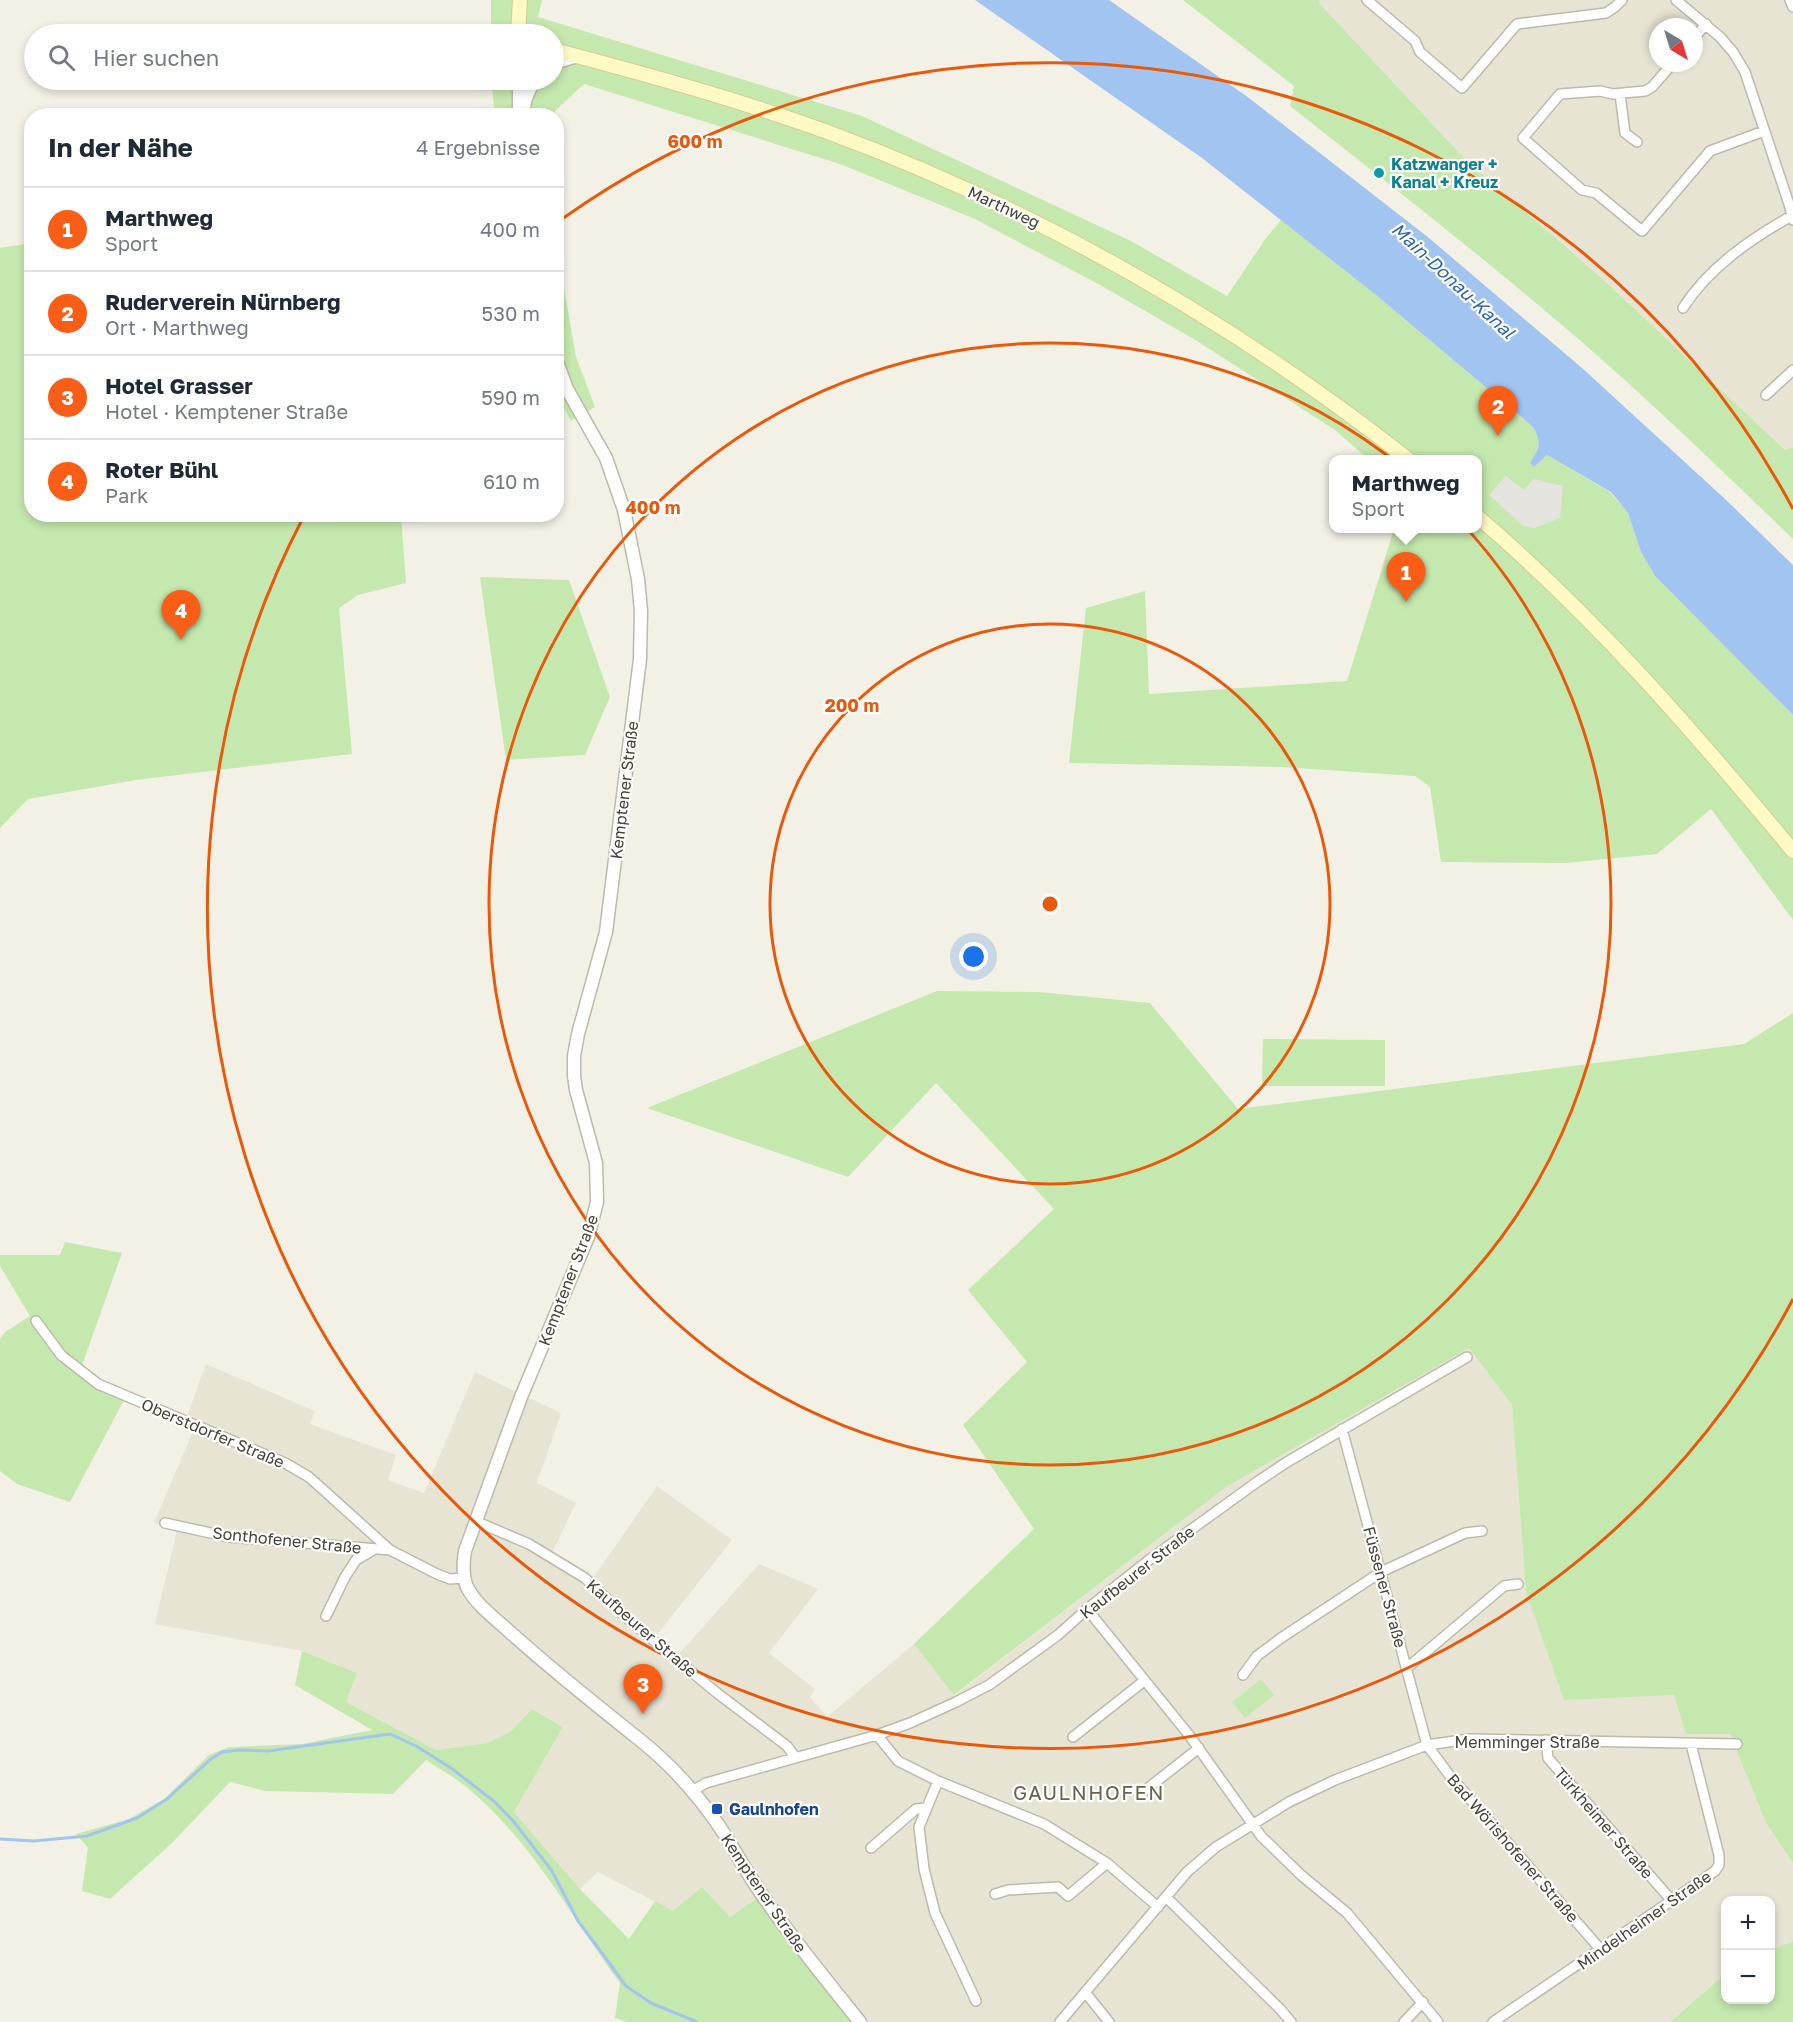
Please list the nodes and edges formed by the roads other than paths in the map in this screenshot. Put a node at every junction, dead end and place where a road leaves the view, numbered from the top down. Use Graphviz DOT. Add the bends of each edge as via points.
graph roads {
  1 [pos="520,0"];
  2 [pos="1367,0"];
  3 [pos="1622,0"];
  4 [pos="1676,0"];
  5 [pos="1790,0"];
  6 [pos="1793,8"];
  7 [pos="519,24"];
  8 [pos="1706,24"];
  9 [pos="1703,28"];
  10 [pos="564,53"];
  11 [pos="577,56"];
  12 [pos="564,60"];
  13 [pos="1664,72"];
  14 [pos="520,90"];
  15 [pos="530,90"];
  16 [pos="1620,94"];
  17 [pos="521,108"];
  18 [pos="523,108"];
  19 [pos="1764,131"];
  20 [pos="1636,142"];
  21 [pos="1793,217"];
  22 [pos="1683,308"];
  23 [pos="1793,370"];
  24 [pos="564,381"];
  25 [pos="1766,395"];
  26 [pos="1404,455"];
  27 [pos="1482,521"];
  28 [pos="1793,851"];
  29 [pos="36,1321"];
  30 [pos="1467,1357"];
  31 [pos="1342,1429"];
  32 [pos="475,1521"];
  33 [pos="165,1523"];
  34 [pos="1482,1531"];
  35 [pos="375,1548"];
  36 [pos="390,1550"];
  37 [pos="1381,1572"];
  38 [pos="464,1578"];
  39 [pos="1518,1584"];
  40 [pos="1087,1609"];
  41 [pos="326,1616"];
  42 [pos="1407,1668"];
  43 [pos="1243,1675"];
  44 [pos="1144,1681"];
  45 [pos="877,1735"];
  46 [pos="1072,1737"];
  47 [pos="1546,1740"];
  48 [pos="1691,1744"];
  49 [pos="1737,1744"];
  50 [pos="1427,1745"];
  51 [pos="1199,1748"];
  52 [pos="795,1757"];
  53 [pos="938,1781"];
  54 [pos="692,1791"];
  55 [pos="1143,1792"];
  56 [pos="926,1808"];
  57 [pos="1252,1824"];
  58 [pos="871,1848"];
  59 [pos="1107,1863"];
  60 [pos="995,1893"];
  61 [pos="1166,1897"];
  62 [pos="1672,1901"];
  63 [pos="1158,1907"];
  64 [pos="1601,1950"];
  65 [pos="1085,1992"];
  66 [pos="976,2001"];
  67 [pos="1423,2002"];
  68 [pos="860,2022"];
  69 [pos="1059,2022"];
  70 [pos="1109,2022"];
  71 [pos="1291,2022"];
  72 [pos="1404,2022"];
  73 [pos="1438,2022"];
  74 [pos="1493,2022"];
  1 -- 7 [label="main road"];
  2 -- 3 [label="street" via="1462,88 1517,24 1606,13"];
  4 -- 8 [label="street"];
  5 -- 6 [label="street"];
  8 -- 9 [label="street"];
  8 -- 19 [label="street" via="1725,42 1745,72"];
  10 -- 11 [label="main road, Marthweg"];
  11 -- 12 [label="street"];
  11 -- 26 [label="main road, Marthweg" via="800,122 909,164 1011,210 1122,267 1224,328"];
  13 -- 16 [label="street" via="1645,91"];
  14 -- 17 [label="street"];
  15 -- 18 [label="street"];
  16 -- 19 [label="street" via="1560,94 1523,138 1582,190 1596,193 1642,231 1710,151"];
  16 -- 20 [label="street" via="1625,133"];
  19 -- 21 [label="street"];
  21 -- 22 [label="street" via="1761,234 1724,262 1694,290"];
  23 -- 25 [label="street"];
  24 -- 32 [label="street, Kemptener Straße" via="606,458 624,510 638,579 640,659 606,932 574,1056 576,1090 596,1162 597,1202 588,1237"];
  27 -- 28 [label="main road" via="1553,585 1646,680"];
  29 -- 36 [label="street, Oberstdorfer Straße" via="61,1355 98,1384 285,1462 309,1477"];
  30 -- 31 [label="street, Kaufbeurer Straße"];
  31 -- 37 [label="street, Füssener Straße"];
  31 -- 40 [label="street, Kaufbeurer Straße" via="1257,1482"];
  32 -- 38 [label="street, Kemptener Straße" via="463,1561"];
  32 -- 52 [label="street, Kaufbeurer Straße" via="529,1544 585,1578 629,1620 787,1746"];
  33 -- 35 [label="street, Sonthofener Straße" via="230,1537"];
  34 -- 37 [label="street" via="1465,1533"];
  35 -- 36 [label="street, Sonthofener Straße"];
  35 -- 41 [label="street, Sonthofener Straße" via="356,1560"];
  36 -- 38 [label="street, Sonthofener Straße" via="450,1579"];
  37 -- 42 [label="street, Füssener Straße"];
  37 -- 43 [label="street" via="1265,1650"];
  38 -- 54 [label="street, Kemptener Straße" via="476,1599 501,1623 653,1751"];
  39 -- 42 [label="street" via="1504,1586"];
  40 -- 44 [label="street"];
  40 -- 45 [label="street, Kaufbeurer Straße" via="989,1685"];
  42 -- 50 [label="street, Füssener Straße"];
  44 -- 46 [label="street"];
  44 -- 51 [label="street"];
  45 -- 52 [label="street, Kaufbeurer Straße"];
  45 -- 53 [label="street" via="898,1761"];
  47 -- 48 [label="street, Memminger Straße"];
  47 -- 50 [label="street, Memminger Straße" via="1469,1739"];
  47 -- 62 [label="street, Türkheimer Straße" via="1548,1758"];
  48 -- 49 [label="street, Memminger Straße"];
  48 -- 62 [label="street, Mindelheimer Straße" via="1719,1865 1715,1872"];
  50 -- 57 [label="street, Memminger Straße" via="1335,1780"];
  50 -- 64 [label="street, Bad Wörishofener Straße"];
  51 -- 55 [label="street"];
  51 -- 57 [label="street"];
  52 -- 54 [label="street, Kaufbeurer Straße" via="706,1783"];
  53 -- 56 [label="street"];
  53 -- 59 [label="street" via="1044,1824"];
  54 -- 68 [label="street, Kemptener Straße" via="773,1911"];
  56 -- 58 [label="street" via="916,1809"];
  56 -- 66 [label="street" via="919,1827 928,1890"];
  57 -- 61 [label="street, Memminger Straße" via="1216,1847"];
  57 -- 67 [label="street" via="1301,1875 1347,1914"];
  59 -- 60 [label="street" via="1068,1896 1058,1887"];
  59 -- 63 [label="street"];
  61 -- 63 [label="street, Memminger Straße"];
  61 -- 71 [label="street"];
  62 -- 64 [label="street, Mindelheimer Straße"];
  63 -- 65 [label="street, Memminger Straße"];
  64 -- 74 [label="street, Mindelheimer Straße"];
  65 -- 69 [label="street, Memminger Straße"];
  65 -- 70 [label="street"];
  67 -- 72 [label="street"];
  67 -- 73 [label="street"];
}
